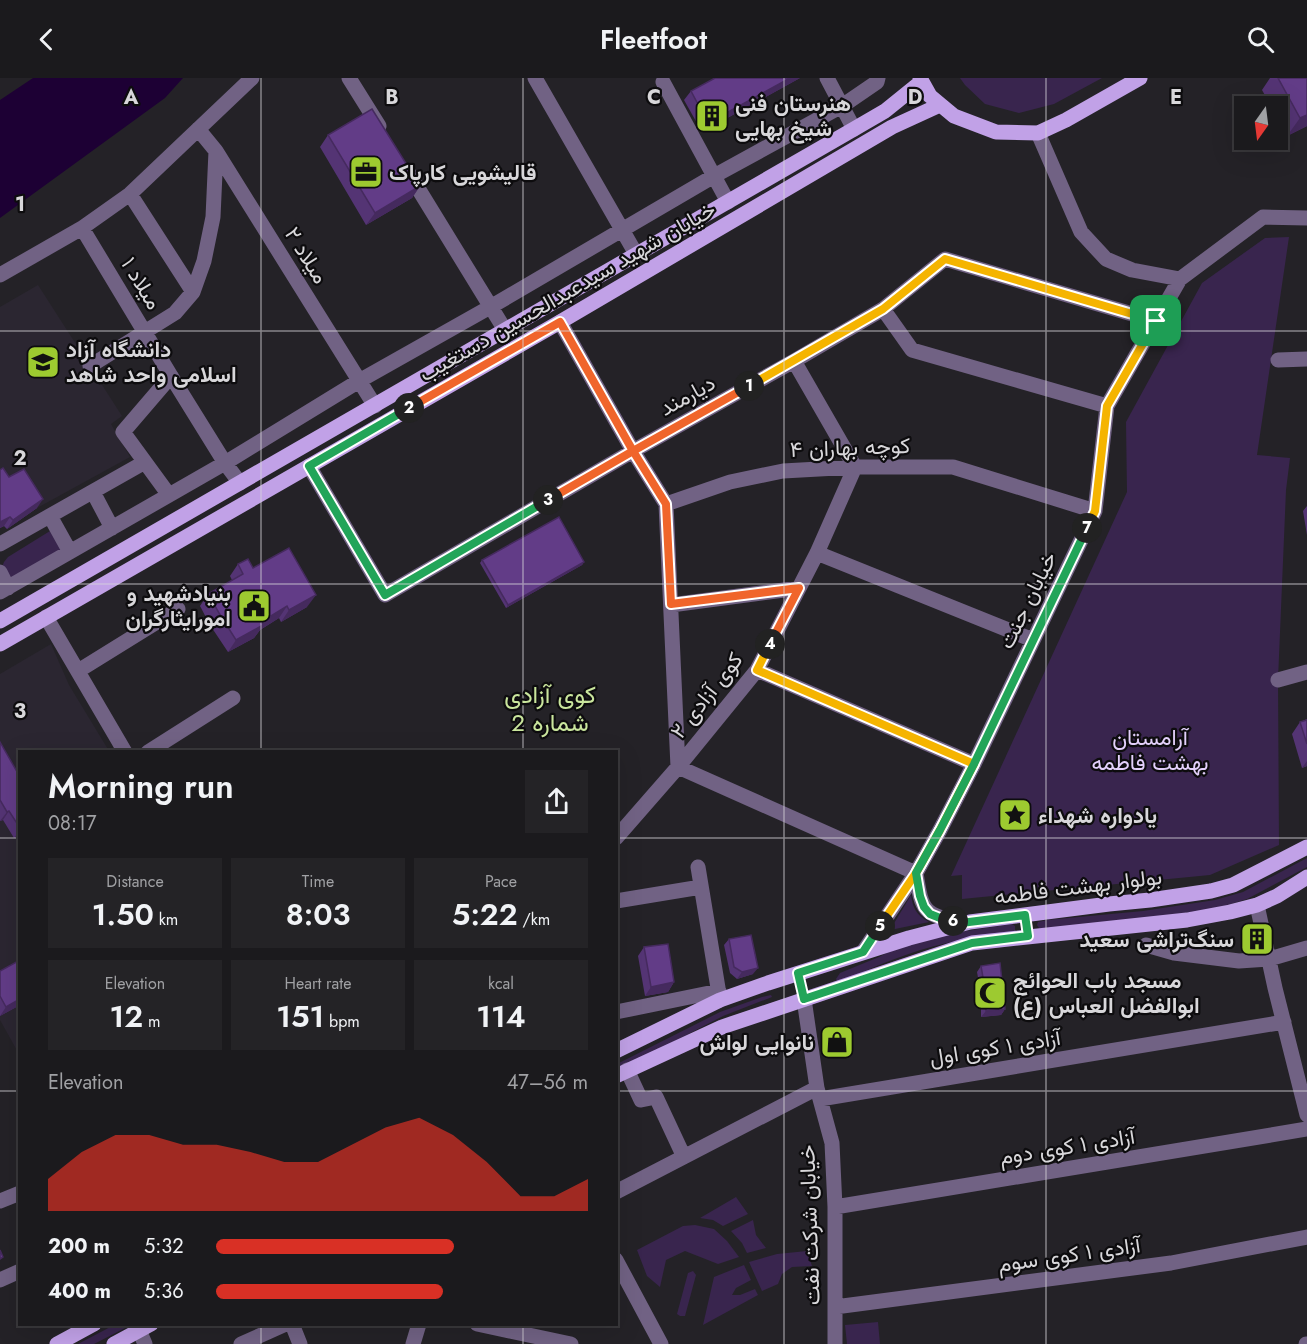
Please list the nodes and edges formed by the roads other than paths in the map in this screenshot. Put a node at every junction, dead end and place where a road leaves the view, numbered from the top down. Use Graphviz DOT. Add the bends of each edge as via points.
graph roads {
  1 [pos="252,78"];
  2 [pos="350,78"];
  3 [pos="535,78"];
  4 [pos="826,78"];
  5 [pos="878,78"];
  6 [pos="1140,78"];
  7 [pos="920,80"];
  8 [pos="663,82"];
  9 [pos="940,105"];
  10 [pos="842,106"];
  11 [pos="198,129"];
  12 [pos="854,129"];
  13 [pos="1038,133"];
  14 [pos="387,138"];
  15 [pos="216,151"];
  16 [pos="399,157"];
  17 [pos="714,176"];
  18 [pos="130,194"];
  19 [pos="728,202"];
  20 [pos="1307,218"];
  21 [pos="82,228"];
  22 [pos="622,229"];
  23 [pos="636,254"];
  24 [pos="0,275"];
  25 [pos="1180,279"];
  26 [pos="193,292"];
  27 [pos="492,306"];
  28 [pos="883,309"];
  29 [pos="1156,321"];
  30 [pos="560,322"];
  31 [pos="505,330"];
  32 [pos="144,332"];
  33 [pos="1278,360"];
  34 [pos="1307,360"];
  35 [pos="794,361"];
  36 [pos="90,366"];
  37 [pos="171,376"];
  38 [pos="359,381"];
  39 [pos="375,406"];
  40 [pos="1107,406"];
  41 [pos="633,451"];
  42 [pos="145,462"];
  43 [pos="225,463"];
  44 [pos="309,466"];
  45 [pos="855,467"];
  46 [pos="240,483"];
  47 [pos="93,492"];
  48 [pos="169,495"];
  49 [pos="666,504"];
  50 [pos="1095,511"];
  51 [pos="50,516"];
  52 [pos="112,528"];
  53 [pos="0,544"];
  54 [pos="70,552"];
  55 [pos="817,553"];
  56 [pos="0,572"];
  57 [pos="799,588"];
  58 [pos="4,590"];
  59 [pos="671,604"];
  60 [pos="178,609"];
  61 [pos="46,617"];
  62 [pos="0,621"];
  63 [pos="1033,640"];
  64 [pos="0,644"];
  65 [pos="757,670"];
  66 [pos="78,671"];
  67 [pos="1307,672"];
  68 [pos="1278,680"];
  69 [pos="232,698"];
  70 [pos="124,750"];
  71 [pos="151,750"];
  72 [pos="974,764"];
  73 [pos="678,768"];
  74 [pos="618,836"];
  75 [pos="1307,847"];
  76 [pos="698,867"];
  77 [pos="916,873"];
  78 [pos="1307,877"];
  79 [pos="701,888"];
  80 [pos="618,901"];
  81 [pos="1257,905"];
  82 [pos="1025,915"];
  83 [pos="961,923"];
  84 [pos="1028,936"];
  85 [pos="1146,945"];
  86 [pos="1307,948"];
  87 [pos="863,952"];
  88 [pos="1269,959"];
  89 [pos="798,973"];
  90 [pos="720,995"];
  91 [pos="804,999"];
  92 [pos="618,1012"];
  93 [pos="1284,1022"];
  94 [pos="618,1050"];
  95 [pos="622,1073"];
  96 [pos="819,1093"];
  97 [pos="1307,1115"];
  98 [pos="1307,1129"];
  99 [pos="684,1157"];
  100 [pos="618,1191"];
  101 [pos="18,1193"];
  102 [pos="0,1201"];
  103 [pos="835,1207"];
  104 [pos="1307,1237"];
  105 [pos="618,1264"];
  106 [pos="18,1272"];
  107 [pos="0,1280"];
  108 [pos="835,1307"];
  109 [pos="89,1326"];
  110 [pos="282,1326"];
  111 [pos="293,1326"];
  112 [pos="405,1326"];
  113 [pos="418,1326"];
  114 [pos="486,1326"];
  115 [pos="145,1333"];
  116 [pos="413,1343"];
  117 [pos="57,1344"];
  118 [pos="114,1344"];
  119 [pos="241,1344"];
  120 [pos="300,1344"];
  121 [pos="571,1344"];
  122 [pos="661,1344"];
  123 [pos="835,1344"];
  1 -- 11 [label="street"];
  2 -- 14 [label="street"];
  3 -- 22 [label="street"];
  4 -- 10 [label="street"];
  5 -- 10 [label="street"];
  6 -- 13 [label="main road"];
  7 -- 9 [label="main road"];
  7 -- 12 [label="main road, خیابان شهید سیدعبدالحسین دستغیب" via="885,111"];
  8 -- 17 [label="street"];
  9 -- 13 [label="main road" via="954,116 996,132"];
  9 -- 30 [label="main road, خیابان شهید سیدعبدالحسین دستغیب" via="892,127"];
  10 -- 12 [label="street"];
  10 -- 17 [label="street"];
  11 -- 15 [label="street, میلاد ۲"];
  11 -- 18 [label="street"];
  12 -- 19 [label="main road, خیابان شهید سیدعبدالحسین دستغیب"];
  13 -- 25 [label="street" via="1082,232 1106,259 1132,270"];
  15 -- 26 [label="street" via="213,217"];
  15 -- 38 [label="street, میلاد ۲"];
  16 -- 27 [label="street"];
  17 -- 19 [label="street"];
  17 -- 22 [label="street"];
  18 -- 21 [label="street"];
  18 -- 26 [label="street"];
  19 -- 23 [label="main road, خیابان شهید سیدعبدالحسین دستغیب"];
  20 -- 25 [label="street, خیابان جنت" via="1263,217"];
  21 -- 24 [label="street"];
  21 -- 32 [label="street, میلاد ۱"];
  22 -- 23 [label="street"];
  22 -- 27 [label="street"];
  23 -- 31 [label="main road, خیابان شهید سیدعبدالحسین دستغیب"];
  25 -- 29 [label="street, خیابان جنت"];
  26 -- 32 [label="street" via="175,314"];
  27 -- 31 [label="street"];
  27 -- 38 [label="street"];
  28 -- 29 [label="street, دیارمند" via="945,259"];
  28 -- 35 [label="street, دیارمند"];
  28 -- 40 [label="street" via="912,350"];
  29 -- 40 [label="street, خیابان جنت"];
  30 -- 41 [label="street"];
  30 -- 44 [label="main road, خیابان شهید سیدعبدالحسین دستغیب"];
  31 -- 39 [label="main road, خیابان شهید سیدعبدالحسین دستغیب"];
  32 -- 36 [label="street"];
  32 -- 37 [label="street, میلاد ۱"];
  33 -- 34 [label="street"];
  35 -- 41 [label="street, دیارمند"];
  35 -- 45 [label="street"];
  37 -- 42 [label="street" via="123,432"];
  37 -- 43 [label="street, میلاد ۱"];
  38 -- 39 [label="street, میلاد ۲"];
  38 -- 43 [label="street"];
  39 -- 46 [label="main road, خیابان شهید سیدعبدالحسین دستغیب"];
  40 -- 50 [label="street, خیابان جنت"];
  41 -- 44 [label="street, دیارمند" via="385,595"];
  41 -- 49 [label="street"];
  42 -- 47 [label="street"];
  42 -- 48 [label="street"];
  43 -- 46 [label="street, میلاد ۱"];
  43 -- 48 [label="street"];
  44 -- 61 [label="main road, خیابان شهید سیدعبدالحسین دستغیب"];
  45 -- 49 [label="street, کوچه بهاران ۴" via="783,471 730,482"];
  45 -- 50 [label="street, کوچه بهاران ۴" via="953,466"];
  45 -- 55 [label="street, کوی آزادی ۲"];
  46 -- 62 [label="main road, خیابان شهید سیدعبدالحسین دستغیب"];
  47 -- 51 [label="street"];
  47 -- 52 [label="street"];
  48 -- 52 [label="street"];
  49 -- 59 [label="street"];
  50 -- 63 [label="street, خیابان جنت"];
  51 -- 53 [label="street"];
  51 -- 54 [label="street"];
  52 -- 54 [label="street"];
  54 -- 58 [label="street"];
  55 -- 57 [label="street, کوی آزادی ۲"];
  55 -- 63 [label="street"];
  56 -- 58 [label="street"];
  57 -- 59 [label="street"];
  57 -- 65 [label="street, کوی آزادی ۲"];
  59 -- 73 [label="street"];
  60 -- 66 [label="street"];
  61 -- 64 [label="main road, خیابان شهید سیدعبدالحسین دستغیب"];
  61 -- 66 [label="street"];
  63 -- 72 [label="street, خیابان جنت"];
  65 -- 72 [label="street"];
  65 -- 73 [label="street, کوی آزادی ۲"];
  66 -- 70 [label="street"];
  67 -- 68 [label="street"];
  69 -- 71 [label="street"];
  72 -- 77 [label="street, خیابان جنت"];
  73 -- 74 [label="street, کوی آزادی ۲"];
  73 -- 77 [label="street"];
  75 -- 82 [label="main road, بولوار بهشت فاطمه" via="1233,885 1211,891"];
  76 -- 79 [label="street"];
  77 -- 83 [label="street" via="920,896 930,914"];
  77 -- 87 [label="street, خیابان جنت"];
  78 -- 81 [label="main road, بولوار بهشت فاطمه"];
  79 -- 80 [label="street"];
  79 -- 90 [label="street"];
  81 -- 84 [label="main road, بولوار بهشت فاطمه" via="1187,920"];
  81 -- 88 [label="street"];
  82 -- 83 [label="main road, بولوار بهشت فاطمه"];
  82 -- 84 [label="main road"];
  83 -- 87 [label="main road, بولوار بهشت فاطمه"];
  84 -- 91 [label="main road, بولوار بهشت فاطمه" via="972,943"];
  85 -- 88 [label="street" via="1174,953 1239,961"];
  86 -- 88 [label="street"];
  87 -- 89 [label="main road, بولوار بهشت فاطمه"];
  88 -- 93 [label="street"];
  89 -- 90 [label="main road, بولوار بهشت فاطمه"];
  89 -- 91 [label="main road"];
  90 -- 92 [label="street"];
  90 -- 94 [label="main road, بولوار بهشت فاطمه"];
  91 -- 95 [label="main road, بولوار بهشت فاطمه" via="722,1027"];
  91 -- 96 [label="street, خیابان شرکت نفت"];
  93 -- 96 [label="street, آزادی ۱ کوی اول"];
  93 -- 97 [label="street"];
  95 -- 99 [label="street" via="641,1100 656,1097"];
  96 -- 99 [label="street, آزادی ۱ کوی اول"];
  96 -- 103 [label="street, خیابان شرکت نفت" via="832,1143"];
  98 -- 103 [label="street, آزادی ۱ کوی دوم"];
  99 -- 100 [label="street, آزادی ۱ کوی اول"];
  101 -- 102 [label="street"];
  103 -- 108 [label="street, خیابان شرکت نفت"];
  104 -- 108 [label="street, آزادی ۱ کوی سوم" via="1171,1263"];
  105 -- 122 [label="street"];
  106 -- 107 [label="street"];
  108 -- 123 [label="street, خیابان شرکت نفت"];
  109 -- 117 [label="main road"];
  110 -- 119 [label="street"];
  111 -- 120 [label="street"];
  112 -- 116 [label="street"];
  113 -- 116 [label="street"];
  114 -- 121 [label="street"];
  115 -- 118 [label="main road"];
}
